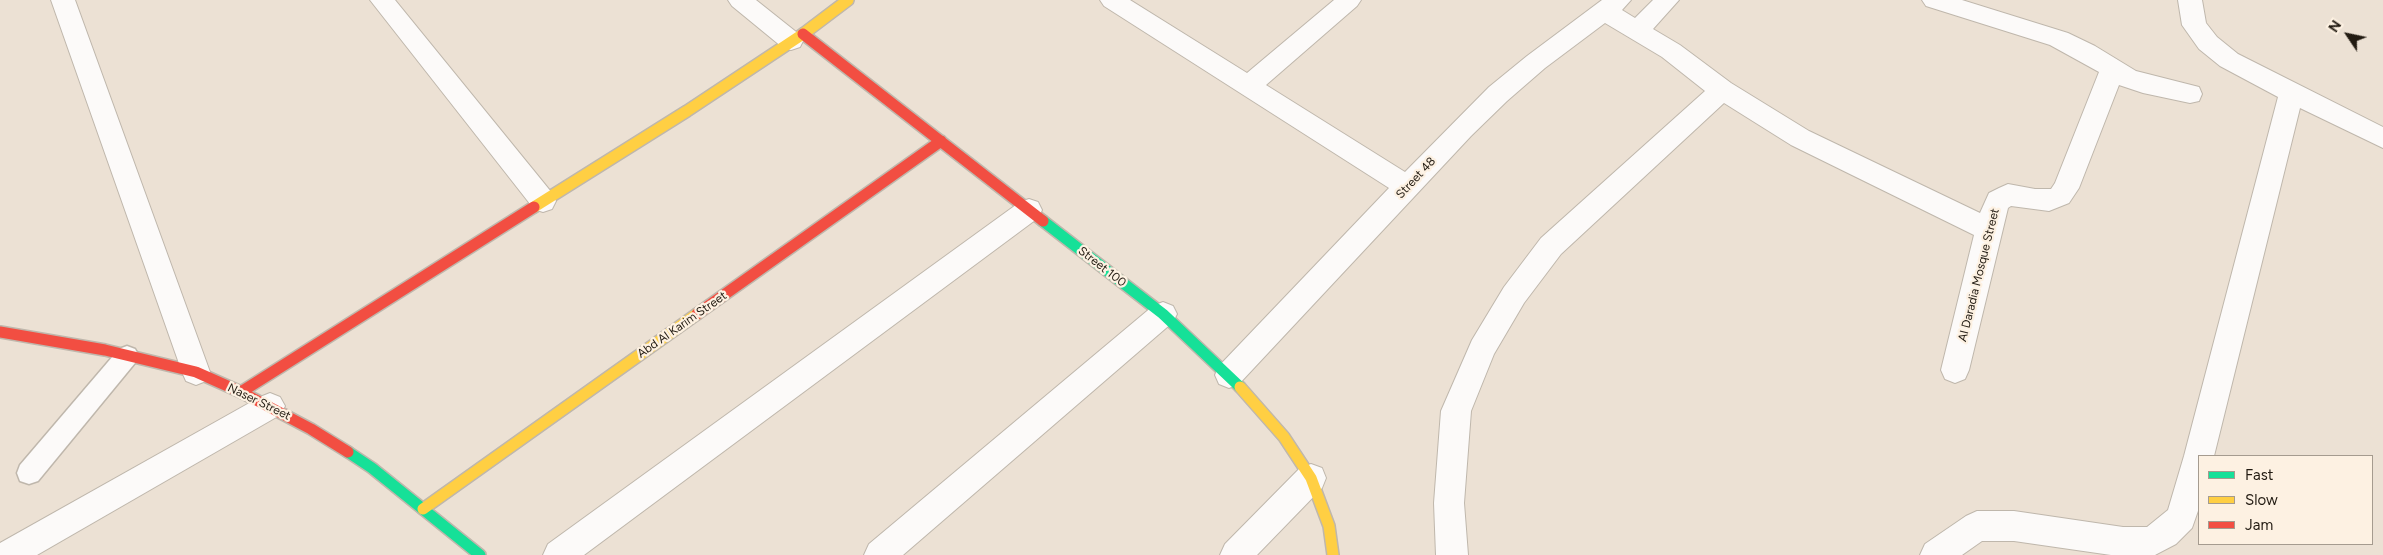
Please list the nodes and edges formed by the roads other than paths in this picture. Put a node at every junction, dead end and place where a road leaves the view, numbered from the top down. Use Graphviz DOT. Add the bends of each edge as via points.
graph roads {
  1 [pos="63,0"];
  2 [pos="382,0"];
  3 [pos="740,0"];
  4 [pos="848,0"];
  5 [pos="1112,0"];
  6 [pos="1349,0"];
  7 [pos="1667,0"];
  8 [pos="1934,0"];
  9 [pos="2190,0"];
  10 [pos="1612,5"];
  11 [pos="1638,30"];
  12 [pos="797,37"];
  13 [pos="2112,70"];
  14 [pos="1248,87"];
  15 [pos="1722,90"];
  16 [pos="2291,93"];
  17 [pos="2190,94"];
  18 [pos="2383,138"];
  19 [pos="941,141"];
  20 [pos="1408,187"];
  21 [pos="542,201"];
  22 [pos="1029,210"];
  23 [pos="1990,230"];
  24 [pos="1163,314"];
  25 [pos="0,332"];
  26 [pos="127,356"];
  27 [pos="1955,370"];
  28 [pos="196,372"];
  29 [pos="1229,375"];
  30 [pos="241,392"];
  31 [pos="270,406"];
  32 [pos="2199,455"];
  33 [pos="2198,459"];
  34 [pos="29,473"];
  35 [pos="1311,478"];
  36 [pos="423,509"];
  37 [pos="8,555"];
  38 [pos="480,555"];
  39 [pos="559,555"];
  40 [pos="880,555"];
  41 [pos="1236,555"];
  42 [pos="1333,555"];
  43 [pos="1452,555"];
  44 [pos="1936,555"];
  1 -- 28 [label="street"];
  2 -- 21 [label="street"];
  3 -- 12 [label="street"];
  4 -- 12 [label="street"];
  5 -- 14 [label="street"];
  6 -- 14 [label="street"];
  7 -- 11 [label="street"];
  8 -- 13 [label="street" via="2059,39"];
  9 -- 16 [label="street" via="2194,25 2208,43 2229,60"];
  10 -- 11 [label="street"];
  10 -- 20 [label="street, Street 48" via="1498,94"];
  11 -- 15 [label="street"];
  12 -- 19 [label="street, Street 100"];
  12 -- 21 [label="street" via="687,111"];
  13 -- 17 [label="street" via="2143,84"];
  13 -- 23 [label="street, Al Daradia Mosque Street" via="2060,196 2034,200 2008,195 1998,201"];
  14 -- 20 [label="street"];
  15 -- 23 [label="street" via="1800,138"];
  15 -- 43 [label="street" via="1551,246 1514,295 1486,341 1456,411 1449,503"];
  16 -- 18 [label="street"];
  16 -- 32 [label="street"];
  19 -- 22 [label="street, Street 100"];
  19 -- 36 [label="street, Abd Al Karim Street"];
  20 -- 29 [label="street, Street 48"];
  21 -- 30 [label="street"];
  22 -- 24 [label="street, Street 100"];
  22 -- 39 [label="street"];
  23 -- 27 [label="street, Al Daradia Mosque Street"];
  24 -- 29 [label="street, Street 100"];
  24 -- 40 [label="street"];
  25 -- 26 [label="street, Naser Street"];
  26 -- 28 [label="street, Naser Street"];
  26 -- 34 [label="lane"];
  28 -- 30 [label="street, Naser Street"];
  29 -- 35 [label="street, Street 100" via="1284,437"];
  30 -- 31 [label="street, Naser Street"];
  31 -- 36 [label="street, Naser Street" via="372,468"];
  31 -- 37 [label="street"];
  33 -- 44 [label="street" via="2181,518 2165,534 2150,542 2123,542 2014,526 1977,526"];
  35 -- 41 [label="street"];
  35 -- 42 [label="street, Street 100" via="1329,526"];
  36 -- 38 [label="street, Naser Street"];
}
